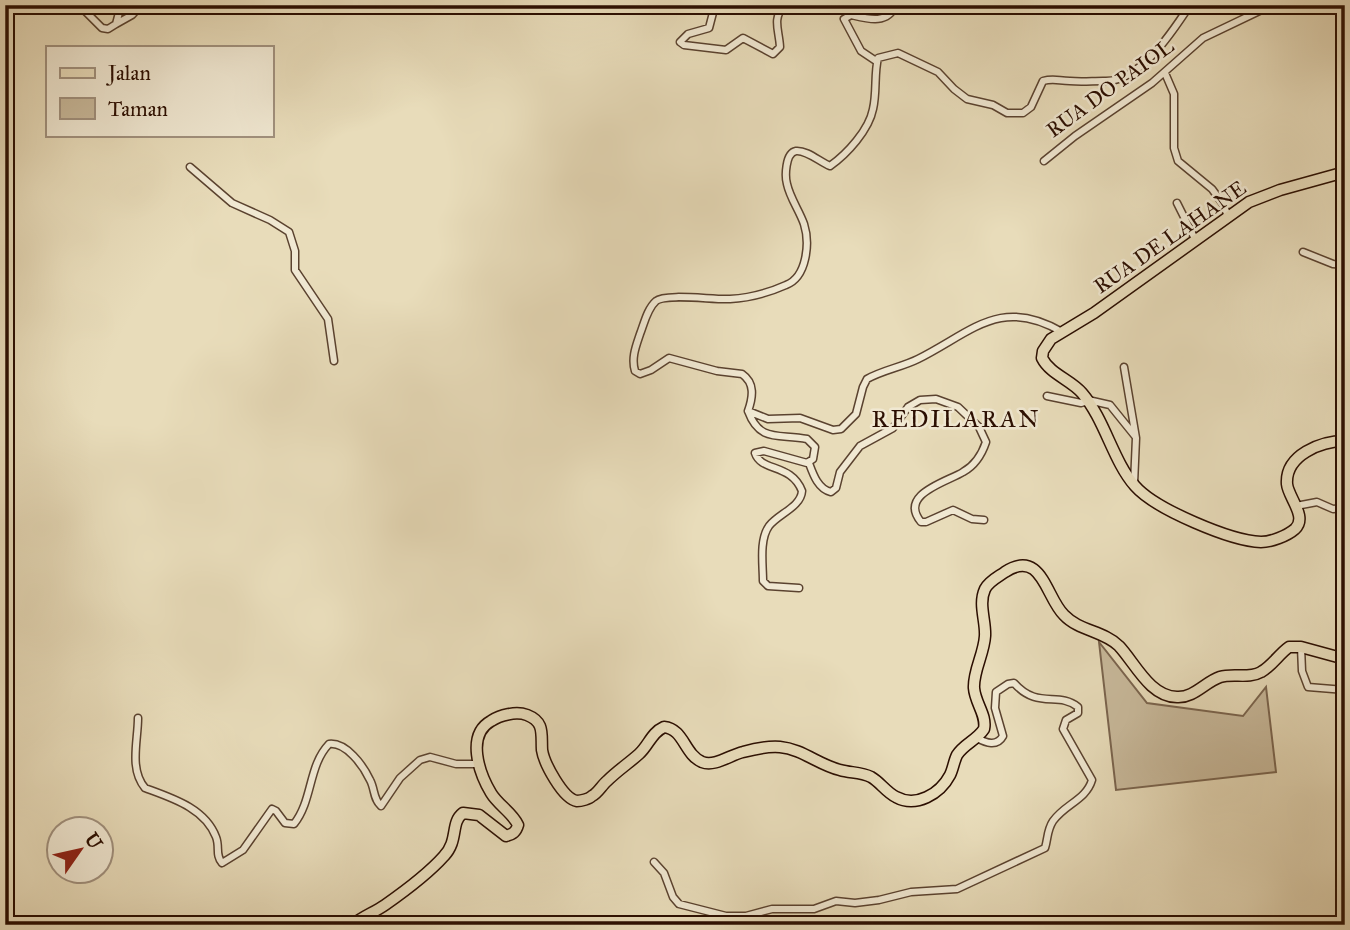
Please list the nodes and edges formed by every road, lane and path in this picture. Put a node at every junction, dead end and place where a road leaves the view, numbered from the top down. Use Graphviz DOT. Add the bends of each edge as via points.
graph roads {
  1 [pos="79,5"];
  2 [pos="121,5"];
  3 [pos="141,5"];
  4 [pos="237,5"];
  5 [pos="638,5"];
  6 [pos="676,5"];
  7 [pos="715,5"];
  8 [pos="784,5"];
  9 [pos="896,5"];
  10 [pos="1190,5"];
  11 [pos="1272,5"];
  12 [pos="261,9"];
  13 [pos="116,24"];
  14 [pos="876,61"];
  15 [pos="1167,76"];
  16 [pos="1044,161"];
  17 [pos="190,167"];
  18 [pos="1345,172"];
  19 [pos="1177,203"];
  20 [pos="1228,216"];
  21 [pos="1195,239"];
  22 [pos="1303,251"];
  23 [pos="1345,265"];
  24 [pos="1062,332"];
  25 [pos="334,360"];
  26 [pos="1124,367"];
  27 [pos="1047,396"];
  28 [pos="1087,400"];
  29 [pos="748,411"];
  30 [pos="1136,438"];
  31 [pos="1345,441"];
  32 [pos="809,463"];
  33 [pos="1134,485"];
  34 [pos="1296,506"];
  35 [pos="1345,508"];
  36 [pos="984,520"];
  37 [pos="799,588"];
  38 [pos="1301,647"];
  39 [pos="1345,659"];
  40 [pos="1345,691"];
  41 [pos="138,718"];
  42 [pos="977,738"];
  43 [pos="480,764"];
  44 [pos="654,862"];
  45 [pos="352,925"];
  1 -- 13 [label="street" via="102,28"];
  2 -- 13 [label="street"];
  3 -- 13 [label="street"];
  4 -- 12 [label="street"];
  5 -- 6 [label="street"];
  7 -- 8 [label="street" via="709,27 688,34 680,42 684,46 726,50 743,38 773,54 780,47 775,24"];
  9 -- 14 [label="street" via="880,20 851,15 844,19 861,51"];
  10 -- 14 [label="street" via="1155,54 1127,74 1106,82 1043,81 1031,107 1016,115 968,99 938,72 898,53"];
  11 -- 15 [label="street, RUA DO PAIOL" via="1203,38"];
  14 -- 29 [label="street" via="873,110 841,159 830,166 796,151 788,160 786,182 805,228 804,264 792,283 731,299 668,296 649,309 634,352 635,371 645,374 669,358 742,374 753,396"];
  15 -- 16 [label="street, RUA DO PAIOL"];
  15 -- 20 [label="street" via="1175,104 1178,161 1212,189"];
  17 -- 25 [label="street" via="232,203 289,232 295,271 328,319"];
  18 -- 20 [label="main road, RUA DE LAHANE" via="1280,190"];
  19 -- 21 [label="street"];
  20 -- 21 [label="main road, RUA DE LAHANE"];
  21 -- 24 [label="main road, RUA DE LAHANE"];
  22 -- 23 [label="street"];
  24 -- 28 [label="main road" via="1045,346 1042,359"];
  24 -- 29 [label="street" via="1027,318 991,320 909,363 867,379 856,414 837,430 800,418 768,419"];
  26 -- 30 [label="street"];
  27 -- 28 [label="street" via="1081,403"];
  28 -- 30 [label="street" via="1110,405"];
  28 -- 33 [label="main road"];
  29 -- 32 [label="street" via="760,429 775,437 812,442 815,453"];
  30 -- 33 [label="street"];
  31 -- 34 [label="main road" via="1316,446 1295,461 1287,481"];
  32 -- 36 [label="street" via="813,477 831,492 860,446 893,428 908,407 926,398 944,401 970,417 986,442 966,470 922,493 918,518 926,522 953,510"];
  32 -- 37 [label="street" via="764,450 755,453 760,462 792,474 803,491 769,526 763,550 768,586"];
  33 -- 34 [label="main road" via="1192,522 1248,540 1269,541 1296,528"];
  34 -- 35 [label="street" via="1317,502"];
  38 -- 39 [label="main road"];
  38 -- 40 [label="street" via="1308,687"];
  38 -- 42 [label="main road" via="1285,649 1255,675 1222,676 1185,696 1168,696 1150,683 1118,645 1065,617 1034,569 1010,569 991,581 983,596 985,639 974,686 985,724"];
  41 -- 43 [label="street" via="135,748 140,782 145,789 196,810 206,819 222,863 243,850 272,810 285,823 294,824 308,798 317,762 329,744 340,745 351,754 381,806 400,778 420,760 430,757"];
  42 -- 43 [label="main road" via="957,756 939,790 914,801 893,796 868,775 830,767 784,748 756,749 704,763 678,733 664,727 592,796 579,801 564,792 545,762 544,737 536,719 518,713 484,727 476,746"];
  42 -- 44 [label="street" via="994,743 1003,736 995,708 996,692 1008,684 1014,683 1039,699 1073,703 1078,713 1066,720 1063,729 1092,780 1089,790 1055,818 1045,848 957,889 726,916 680,904"];
  43 -- 45 [label="main road" via="491,793 515,817 517,830 506,836 479,814 463,813 455,823 451,849 442,859 384,906"];
}
